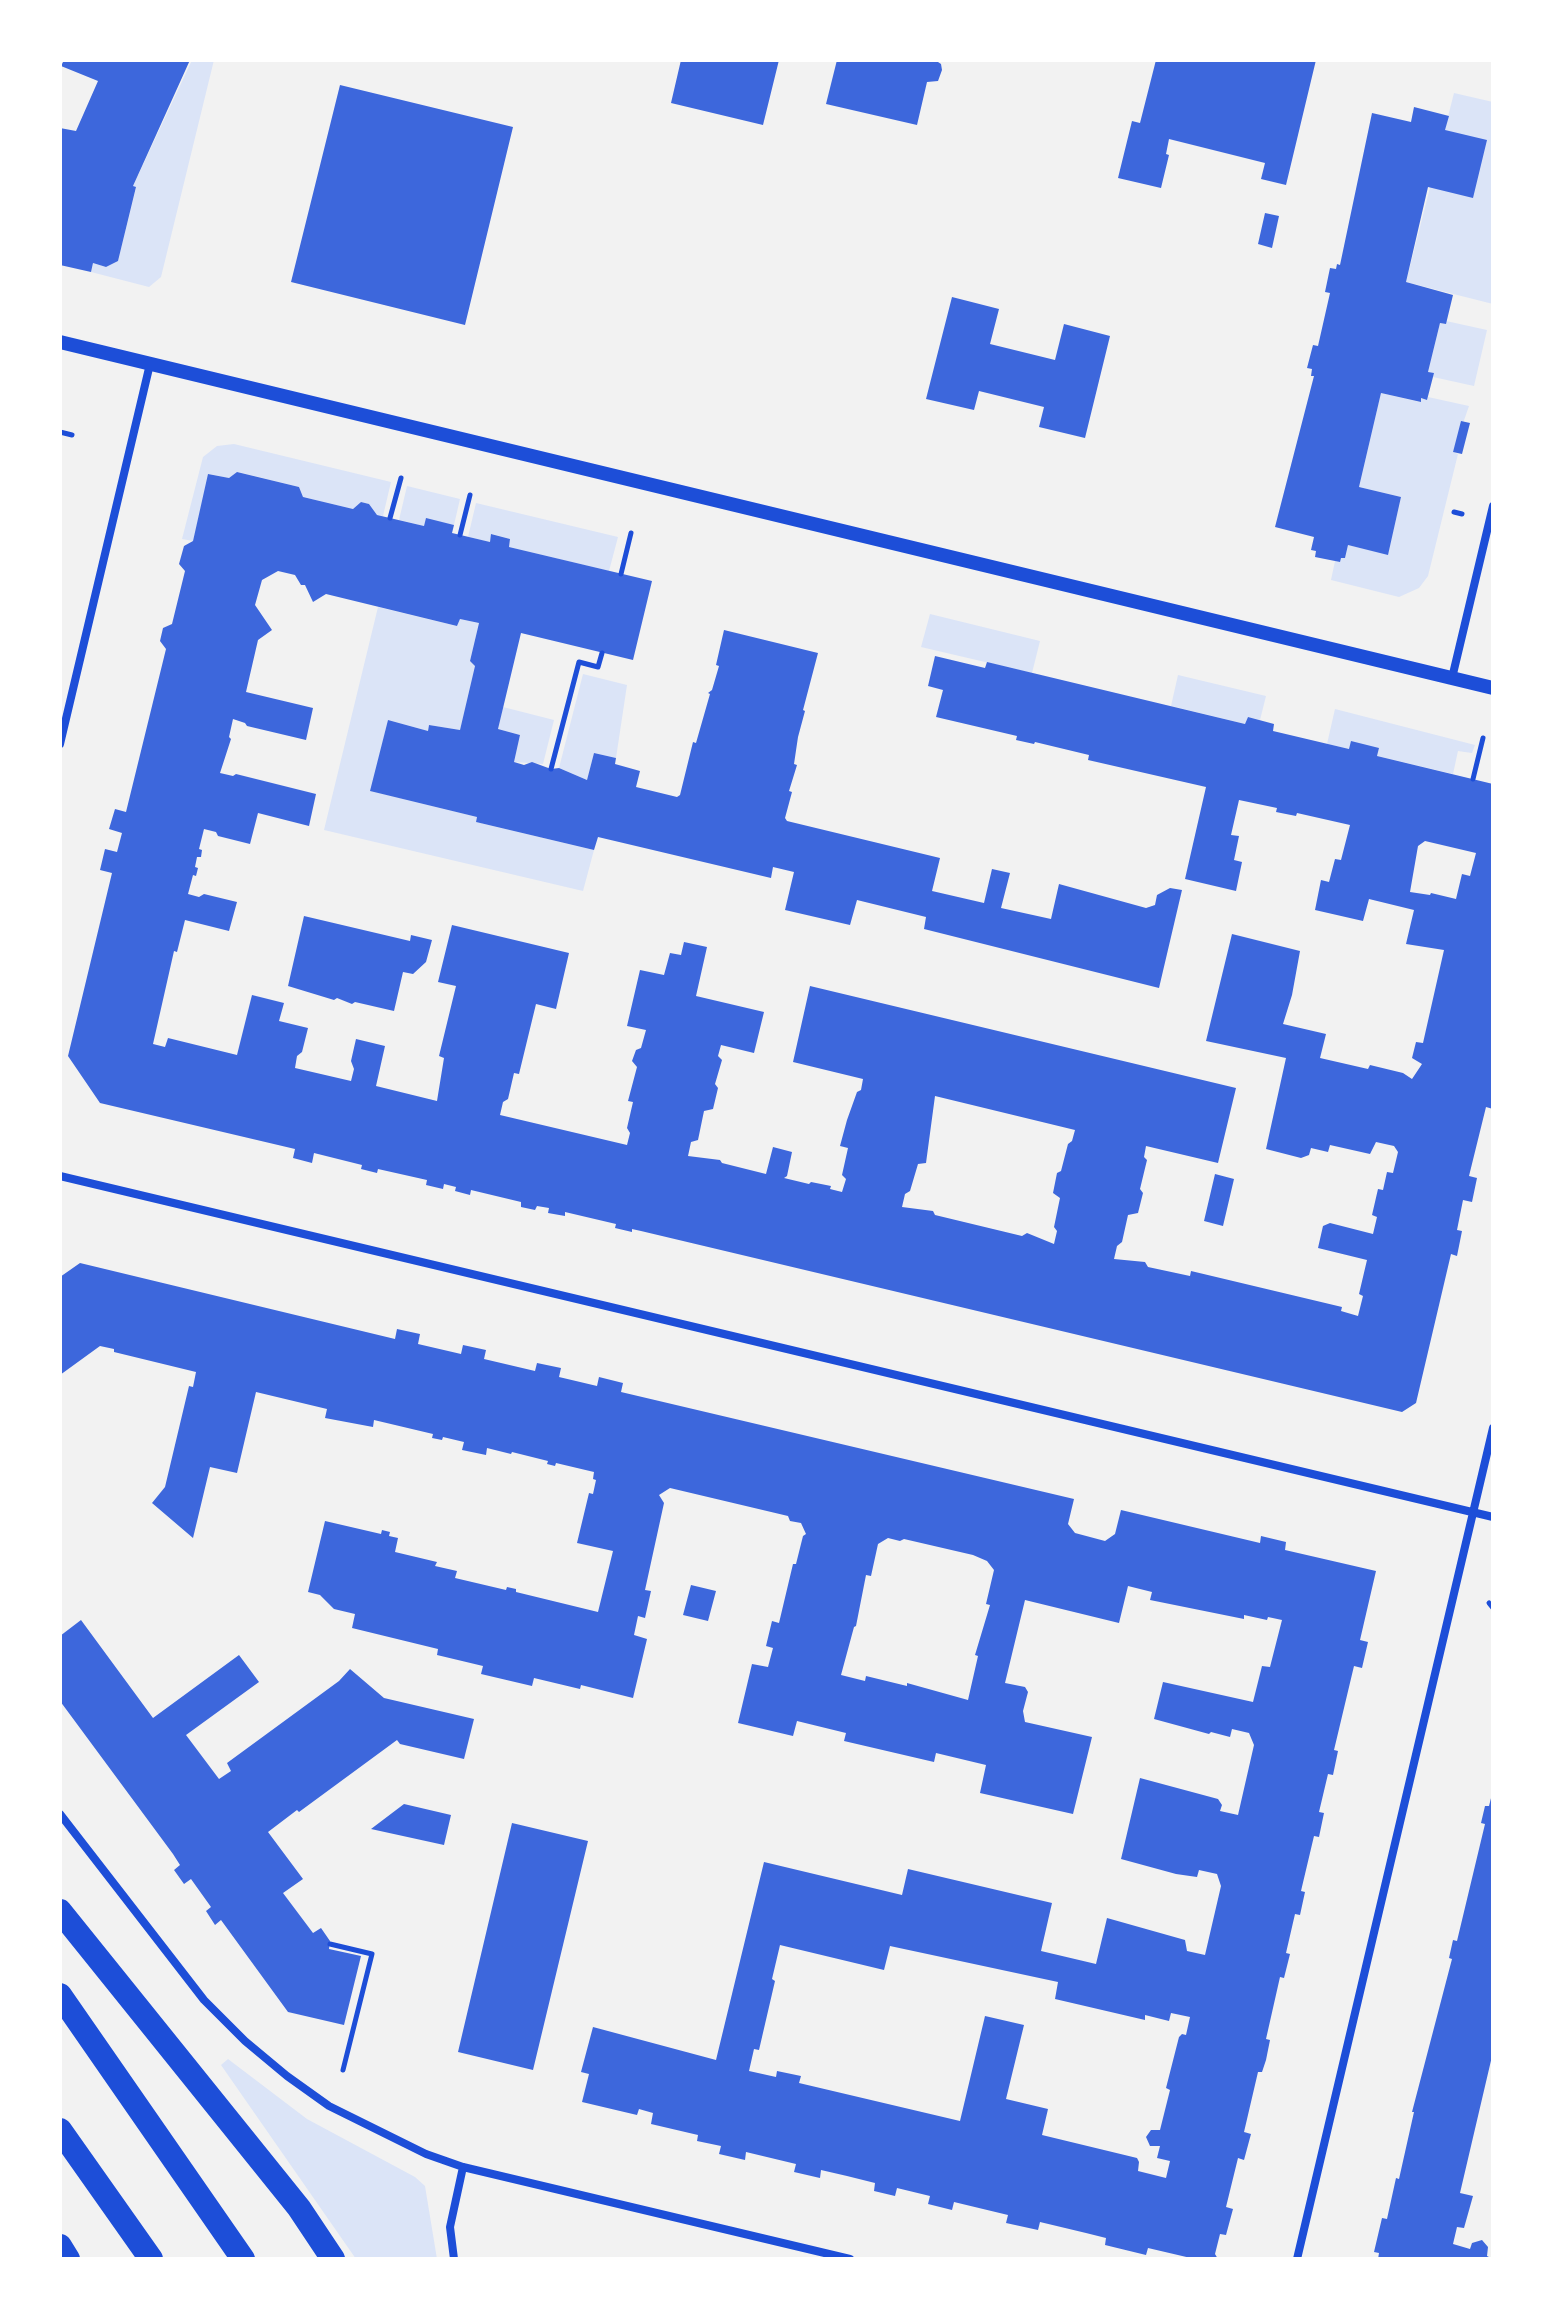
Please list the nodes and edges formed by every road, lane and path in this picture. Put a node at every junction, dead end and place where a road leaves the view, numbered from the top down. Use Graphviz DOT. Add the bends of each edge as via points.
graph roads {
  1 [pos="60,342"];
  2 [pos="150,364"];
  3 [pos="60,432"];
  4 [pos="72,435"];
  5 [pos="401,478"];
  6 [pos="470,495"];
  7 [pos="1493,506"];
  8 [pos="1454,512"];
  9 [pos="1462,514"];
  10 [pos="390,518"];
  11 [pos="631,533"];
  12 [pos="460,535"];
  13 [pos="621,574"];
  14 [pos="602,653"];
  15 [pos="1452,678"];
  16 [pos="1493,688"];
  17 [pos="1483,738"];
  18 [pos="60,744"];
  19 [pos="551,769"];
  20 [pos="1473,779"];
  21 [pos="60,1176"];
  22 [pos="1493,1428"];
  23 [pos="1473,1512"];
  24 [pos="1493,1517"];
  25 [pos="60,1814"];
  26 [pos="60,1911"];
  27 [pos="330,1944"];
  28 [pos="60,1995"];
  29 [pos="343,2070"];
  30 [pos="60,2130"];
  31 [pos="463,2167"];
  32 [pos="60,2246"];
  33 [pos="68,2259"];
  34 [pos="151,2259"];
  35 [pos="243,2259"];
  36 [pos="333,2259"];
  37 [pos="454,2259"];
  38 [pos="850,2259"];
  39 [pos="1297,2259"];
  1 -- 2 [label="street"];
  2 -- 15 [label="street"];
  2 -- 18 [label="street"];
  3 -- 4 [label="path"];
  5 -- 10 [label="path"];
  6 -- 12 [label="path"];
  7 -- 15 [label="street"];
  8 -- 9 [label="path"];
  11 -- 13 [label="path"];
  14 -- 19 [label="path" via="598,667 579,662"];
  15 -- 16 [label="street"];
  17 -- 20 [label="path"];
  21 -- 23 [label="street"];
  22 -- 23 [label="street"];
  23 -- 24 [label="street"];
  23 -- 39 [label="street"];
  25 -- 31 [label="street" via="169,1958 245,2041 329,2106"];
  26 -- 36 [label="highway" via="299,2208"];
  27 -- 29 [label="path" via="372,1954"];
  28 -- 35 [label="highway"];
  30 -- 34 [label="highway"];
  31 -- 37 [label="street" via="450,2227"];
  31 -- 38 [label="street"];
  32 -- 33 [label="highway"];
}
